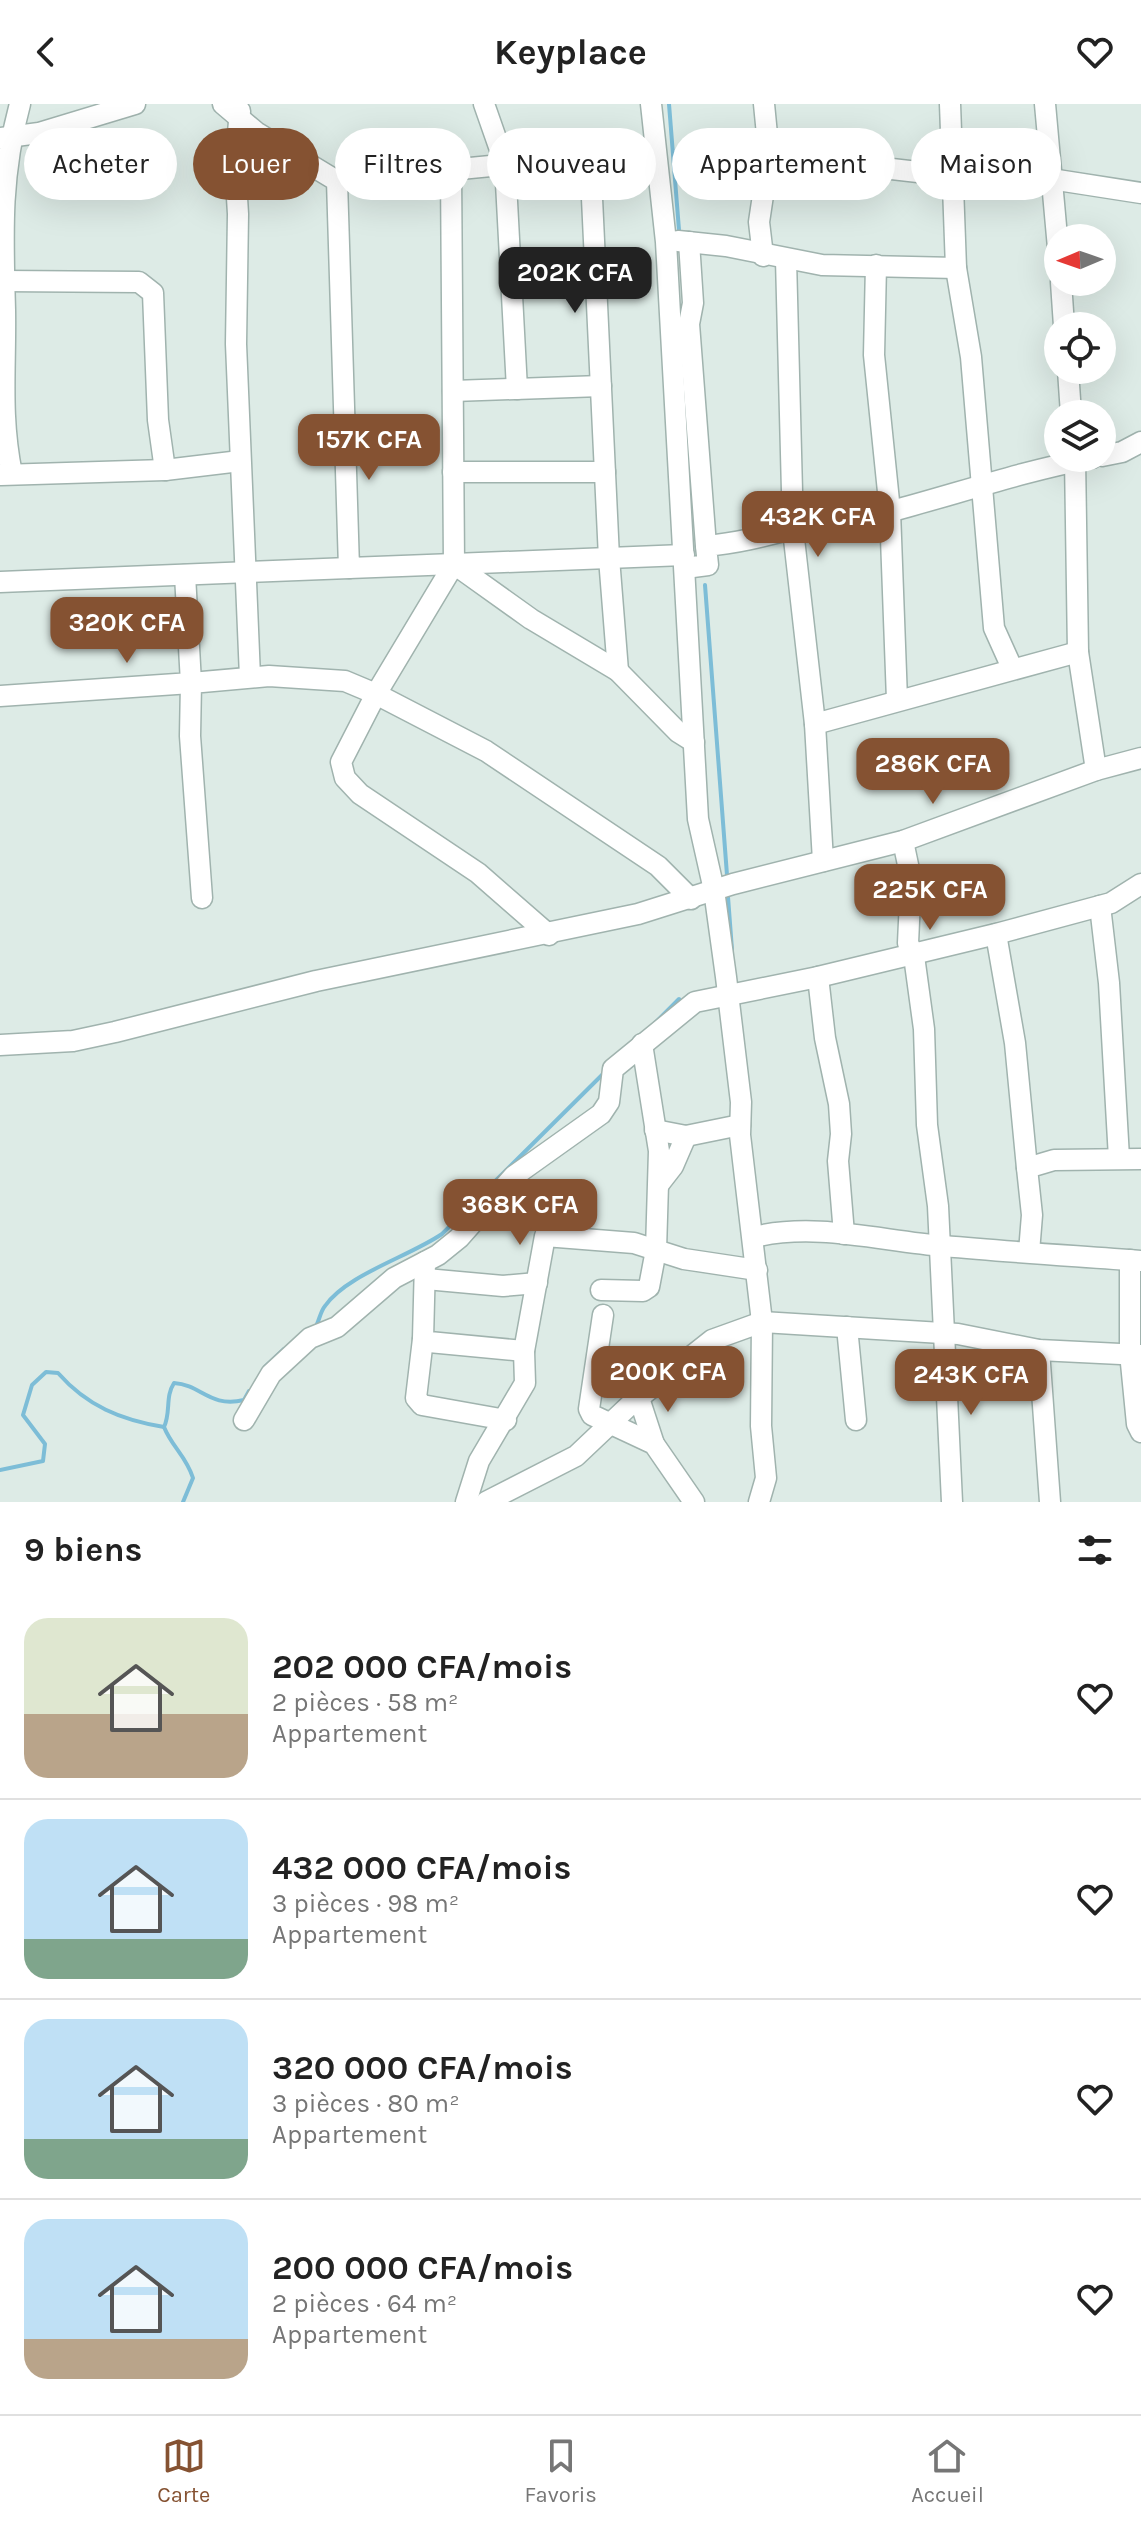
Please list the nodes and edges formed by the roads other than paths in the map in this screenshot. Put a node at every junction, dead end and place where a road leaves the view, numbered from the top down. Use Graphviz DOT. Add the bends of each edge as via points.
graph roads {
  1 [pos="20,104"];
  2 [pos="135,104"];
  3 [pos="484,104"];
  4 [pos="651,104"];
  5 [pos="764,104"];
  6 [pos="950,104"];
  7 [pos="1045,104"];
  8 [pos="235,108"];
  9 [pos="492,128"];
  10 [pos="653,128"];
  11 [pos="766,128"];
  12 [pos="951,128"];
  13 [pos="1047,128"];
  14 [pos="6,138"];
  15 [pos="656,158"];
  16 [pos="335,180"];
  17 [pos="1061,181"];
  18 [pos="1141,193"];
  19 [pos="338,200"];
  20 [pos="451,200"];
  21 [pos="507,200"];
  22 [pos="592,200"];
  23 [pos="762,200"];
  24 [pos="954,200"];
  25 [pos="1053,200"];
  26 [pos="1056,224"];
  27 [pos="666,242"];
  28 [pos="689,242"];
  29 [pos="763,256"];
  30 [pos="786,259"];
  31 [pos="876,265"];
  32 [pos="956,268"];
  33 [pos="3,281"];
  34 [pos="601,386"];
  35 [pos="517,389"];
  36 [pos="453,391"];
  37 [pos="1141,442"];
  38 [pos="1116,453"];
  39 [pos="240,461"];
  40 [pos="1044,467"];
  41 [pos="165,470"];
  42 [pos="453,472"];
  43 [pos="605,472"];
  44 [pos="1080,472"];
  45 [pos="6,475"];
  46 [pos="981,486"];
  47 [pos="890,511"];
  48 [pos="793,530"];
  49 [pos="706,546"];
  50 [pos="609,558"];
  51 [pos="684,562"];
  52 [pos="454,564"];
  53 [pos="349,568"];
  54 [pos="246,573"];
  55 [pos="185,575"];
  56 [pos="0,582"];
  57 [pos="1078,652"];
  58 [pos="1012,668"];
  59 [pos="618,671"];
  60 [pos="250,677"];
  61 [pos="191,683"];
  62 [pos="376,694"];
  63 [pos="0,696"];
  64 [pos="897,700"];
  65 [pos="815,724"];
  66 [pos="694,742"];
  67 [pos="1141,758"];
  68 [pos="1096,770"];
  69 [pos="903,841"];
  70 [pos="823,861"];
  71 [pos="1141,884"];
  72 [pos="714,890"];
  73 [pos="202,898"];
  74 [pos="691,899"];
  75 [pos="1100,906"];
  76 [pos="996,934"];
  77 [pos="549,935"];
  78 [pos="914,956"];
  79 [pos="818,977"];
  80 [pos="727,993"];
  81 [pos="642,1044"];
  82 [pos="0,1045"];
  83 [pos="740,1125"];
  84 [pos="655,1130"];
  85 [pos="686,1136"];
  86 [pos="1119,1158"];
  87 [pos="1141,1159"];
  88 [pos="1027,1168"];
  89 [pos="659,1184"];
  90 [pos="844,1234"];
  91 [pos="754,1237"];
  92 [pos="941,1246"];
  93 [pos="656,1250"];
  94 [pos="1029,1252"];
  95 [pos="1135,1261"];
  96 [pos="426,1270"];
  97 [pos="757,1270"];
  98 [pos="537,1283"];
  99 [pos="601,1290"];
  100 [pos="603,1315"];
  101 [pos="762,1322"];
  102 [pos="847,1327"];
  103 [pos="943,1334"];
  104 [pos="423,1339"];
  105 [pos="1039,1350"];
  106 [pos="524,1351"];
  107 [pos="1136,1354"];
  108 [pos="639,1398"];
  109 [pos="244,1420"];
  110 [pos="506,1420"];
  111 [pos="856,1420"];
  112 [pos="613,1422"];
  113 [pos="1141,1432"];
  114 [pos="654,1444"];
  115 [pos="466,1502"];
  116 [pos="486,1502"];
  117 [pos="694,1502"];
  118 [pos="759,1502"];
  119 [pos="952,1502"];
  120 [pos="1050,1502"];
  1 -- 14 [label="street"];
  2 -- 14 [label="street"];
  3 -- 9 [label="street"];
  4 -- 10 [label="street"];
  5 -- 11 [label="street"];
  6 -- 12 [label="street"];
  7 -- 13 [label="street"];
  8 -- 16 [label="street" via="256,132"];
  8 -- 39 [label="street"];
  14 -- 33 [label="street"];
  15 -- 27 [label="street"];
  17 -- 18 [label="street"];
  19 -- 53 [label="street"];
  20 -- 36 [label="street"];
  21 -- 35 [label="street"];
  22 -- 34 [label="street"];
  23 -- 29 [label="street"];
  24 -- 32 [label="street"];
  25 -- 26 [label="street"];
  27 -- 28 [label="street"];
  27 -- 51 [label="street"];
  28 -- 29 [label="street"];
  28 -- 49 [label="street" via="689,324"];
  29 -- 30 [label="street"];
  30 -- 31 [label="street"];
  30 -- 48 [label="street"];
  31 -- 32 [label="street"];
  31 -- 47 [label="street" via="874,355"];
  32 -- 46 [label="street" via="971,357"];
  33 -- 41 [label="street" via="139,282 153,293"];
  33 -- 45 [label="street"];
  34 -- 35 [label="street"];
  34 -- 43 [label="street"];
  35 -- 36 [label="street"];
  36 -- 42 [label="street"];
  37 -- 38 [label="street"];
  39 -- 41 [label="street"];
  39 -- 54 [label="street"];
  40 -- 46 [label="street"];
  41 -- 45 [label="street"];
  42 -- 43 [label="street"];
  42 -- 52 [label="street"];
  43 -- 50 [label="street"];
  44 -- 57 [label="street"];
  46 -- 47 [label="street"];
  46 -- 58 [label="street" via="994,628"];
  47 -- 48 [label="street"];
  47 -- 64 [label="street"];
  48 -- 49 [label="street"];
  48 -- 65 [label="street"];
  49 -- 51 [label="street" via="708,565"];
  50 -- 51 [label="street"];
  50 -- 52 [label="street"];
  50 -- 59 [label="street"];
  51 -- 66 [label="street"];
  52 -- 53 [label="street"];
  52 -- 59 [label="street" via="544,628"];
  52 -- 62 [label="street"];
  53 -- 54 [label="street"];
  54 -- 55 [label="street"];
  54 -- 60 [label="street"];
  55 -- 56 [label="street"];
  55 -- 61 [label="street"];
  57 -- 58 [label="street"];
  57 -- 68 [label="street"];
  58 -- 64 [label="street"];
  59 -- 66 [label="street"];
  60 -- 61 [label="street"];
  60 -- 62 [label="street" via="345,681"];
  61 -- 63 [label="street"];
  61 -- 73 [label="street"];
  62 -- 74 [label="street" via="486,751 658,866"];
  62 -- 77 [label="street" via="341,762 345,778 360,794 478,873"];
  64 -- 65 [label="street"];
  65 -- 70 [label="street"];
  66 -- 72 [label="street" via="701,839"];
  67 -- 68 [label="street"];
  68 -- 69 [label="street"];
  69 -- 70 [label="street"];
  69 -- 78 [label="street" via="911,879 908,943"];
  70 -- 72 [label="street"];
  71 -- 75 [label="street"];
  72 -- 74 [label="street"];
  72 -- 80 [label="street"];
  74 -- 77 [label="street"];
  75 -- 76 [label="street"];
  75 -- 86 [label="street"];
  76 -- 78 [label="street"];
  76 -- 88 [label="street" via="1015,1043"];
  77 -- 82 [label="street" via="396,963 73,1041"];
  78 -- 79 [label="street"];
  78 -- 92 [label="street"];
  79 -- 80 [label="street"];
  79 -- 90 [label="street" via="839,1104"];
  80 -- 81 [label="street" via="695,1002"];
  80 -- 83 [label="street"];
  81 -- 84 [label="street"];
  81 -- 96 [label="street" via="613,1069 609,1102 601,1114 514,1176"];
  83 -- 85 [label="street"];
  83 -- 91 [label="street"];
  84 -- 85 [label="street"];
  84 -- 89 [label="street"];
  85 -- 89 [label="street"];
  86 -- 87 [label="street"];
  86 -- 88 [label="street" via="1054,1160"];
  88 -- 94 [label="street"];
  89 -- 93 [label="street"];
  90 -- 91 [label="street" via="782,1232"];
  90 -- 92 [label="street"];
  91 -- 97 [label="street"];
  92 -- 94 [label="street"];
  92 -- 103 [label="street"];
  93 -- 97 [label="street"];
  93 -- 98 [label="street" via="634,1243 545,1236"];
  93 -- 99 [label="street" via="649,1287"];
  94 -- 95 [label="street"];
  95 -- 107 [label="street"];
  96 -- 98 [label="street" via="503,1286"];
  96 -- 104 [label="street"];
  96 -- 109 [label="street" via="394,1278 337,1327 310,1338 271,1374"];
  97 -- 101 [label="street"];
  98 -- 106 [label="street"];
  100 -- 112 [label="street" via="589,1409"];
  101 -- 102 [label="street"];
  101 -- 108 [label="street" via="712,1340"];
  101 -- 118 [label="street" via="766,1478"];
  102 -- 103 [label="street"];
  102 -- 111 [label="street"];
  103 -- 105 [label="street"];
  103 -- 119 [label="street"];
  104 -- 106 [label="street"];
  104 -- 110 [label="street" via="416,1398 422,1405"];
  105 -- 107 [label="street"];
  105 -- 120 [label="street"];
  106 -- 110 [label="street" via="525,1383"];
  107 -- 113 [label="street"];
  108 -- 112 [label="street"];
  108 -- 114 [label="street"];
  110 -- 115 [label="street" via="479,1461"];
  112 -- 114 [label="street"];
  112 -- 116 [label="street" via="576,1456"];
  114 -- 117 [label="street"];
}
